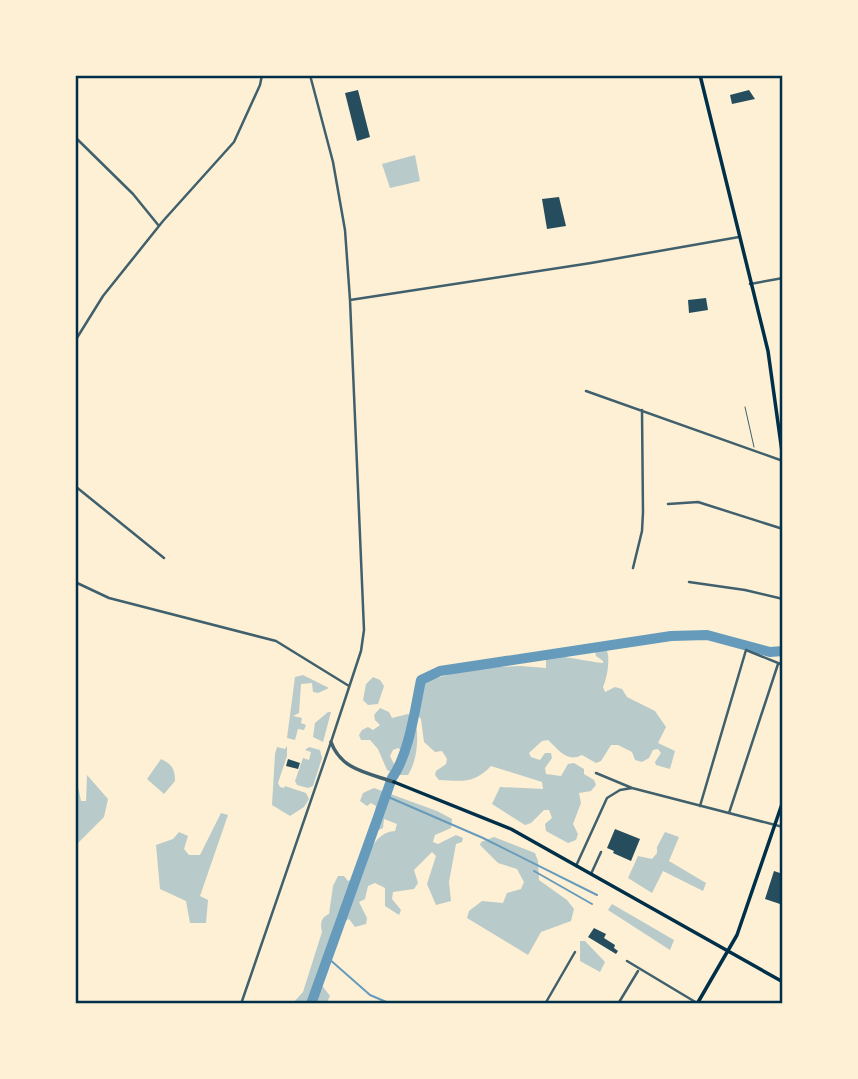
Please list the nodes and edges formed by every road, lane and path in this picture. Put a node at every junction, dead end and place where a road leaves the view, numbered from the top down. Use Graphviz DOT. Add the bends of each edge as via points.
graph roads {
  1 [pos="262,75"];
  2 [pos="310,75"];
  3 [pos="700,75"];
  4 [pos="75,138"];
  5 [pos="159,226"];
  6 [pos="739,237"];
  7 [pos="783,278"];
  8 [pos="750,284"];
  9 [pos="350,300"];
  10 [pos="75,341"];
  11 [pos="586,391"];
  12 [pos="745,407"];
  13 [pos="642,410"];
  14 [pos="754,450"];
  15 [pos="783,460"];
  16 [pos="75,486"];
  17 [pos="668,504"];
  18 [pos="783,529"];
  19 [pos="164,558"];
  20 [pos="633,568"];
  21 [pos="75,582"];
  22 [pos="689,582"];
  23 [pos="783,599"];
  24 [pos="781,664"];
  25 [pos="349,687"];
  26 [pos="331,742"];
  27 [pos="596,773"];
  28 [pos="394,782"];
  29 [pos="632,788"];
  30 [pos="783,801"];
  31 [pos="700,806"];
  32 [pos="729,813"];
  33 [pos="774,824"];
  34 [pos="783,827"];
  35 [pos="601,852"];
  36 [pos="576,866"];
  37 [pos="591,874"];
  38 [pos="728,951"];
  39 [pos="575,952"];
  40 [pos="627,961"];
  41 [pos="639,969"];
  42 [pos="783,982"];
  43 [pos="241,1004"];
  44 [pos="545,1004"];
  45 [pos="618,1004"];
  46 [pos="697,1004"];
  1 -- 5 [label="street" via="234,142"];
  2 -- 9 [label="street" via="333,162 345,230"];
  3 -- 6 [label="main road"];
  4 -- 5 [label="street"];
  5 -- 10 [label="street" via="103,296"];
  6 -- 8 [label="main road"];
  6 -- 9 [label="street"];
  7 -- 8 [label="street"];
  8 -- 15 [label="main road" via="768,351"];
  9 -- 25 [label="street" via="365,630"];
  11 -- 13 [label="street"];
  12 -- 14 [label="lane"];
  13 -- 14 [label="street"];
  13 -- 20 [label="street" via="642,531"];
  14 -- 15 [label="street"];
  16 -- 19 [label="street"];
  17 -- 18 [label="street" via="698,502"];
  21 -- 25 [label="street" via="109,598 276,641"];
  22 -- 23 [label="street"];
  24 -- 31 [label="street" via="746,650"];
  24 -- 32 [label="street"];
  25 -- 26 [label="street"];
  26 -- 28 [label="street" via="345,764"];
  26 -- 43 [label="street"];
  27 -- 29 [label="street"];
  28 -- 36 [label="main road" via="510,829"];
  29 -- 31 [label="street"];
  29 -- 36 [label="street" via="607,799"];
  30 -- 33 [label="main road"];
  31 -- 32 [label="street"];
  32 -- 33 [label="street"];
  33 -- 34 [label="street"];
  33 -- 38 [label="main road"];
  35 -- 37 [label="street"];
  36 -- 37 [label="main road"];
  37 -- 38 [label="main road"];
  38 -- 42 [label="main road"];
  38 -- 46 [label="main road"];
  39 -- 44 [label="street"];
  40 -- 41 [label="street"];
  41 -- 45 [label="street"];
  41 -- 46 [label="street"];
}
